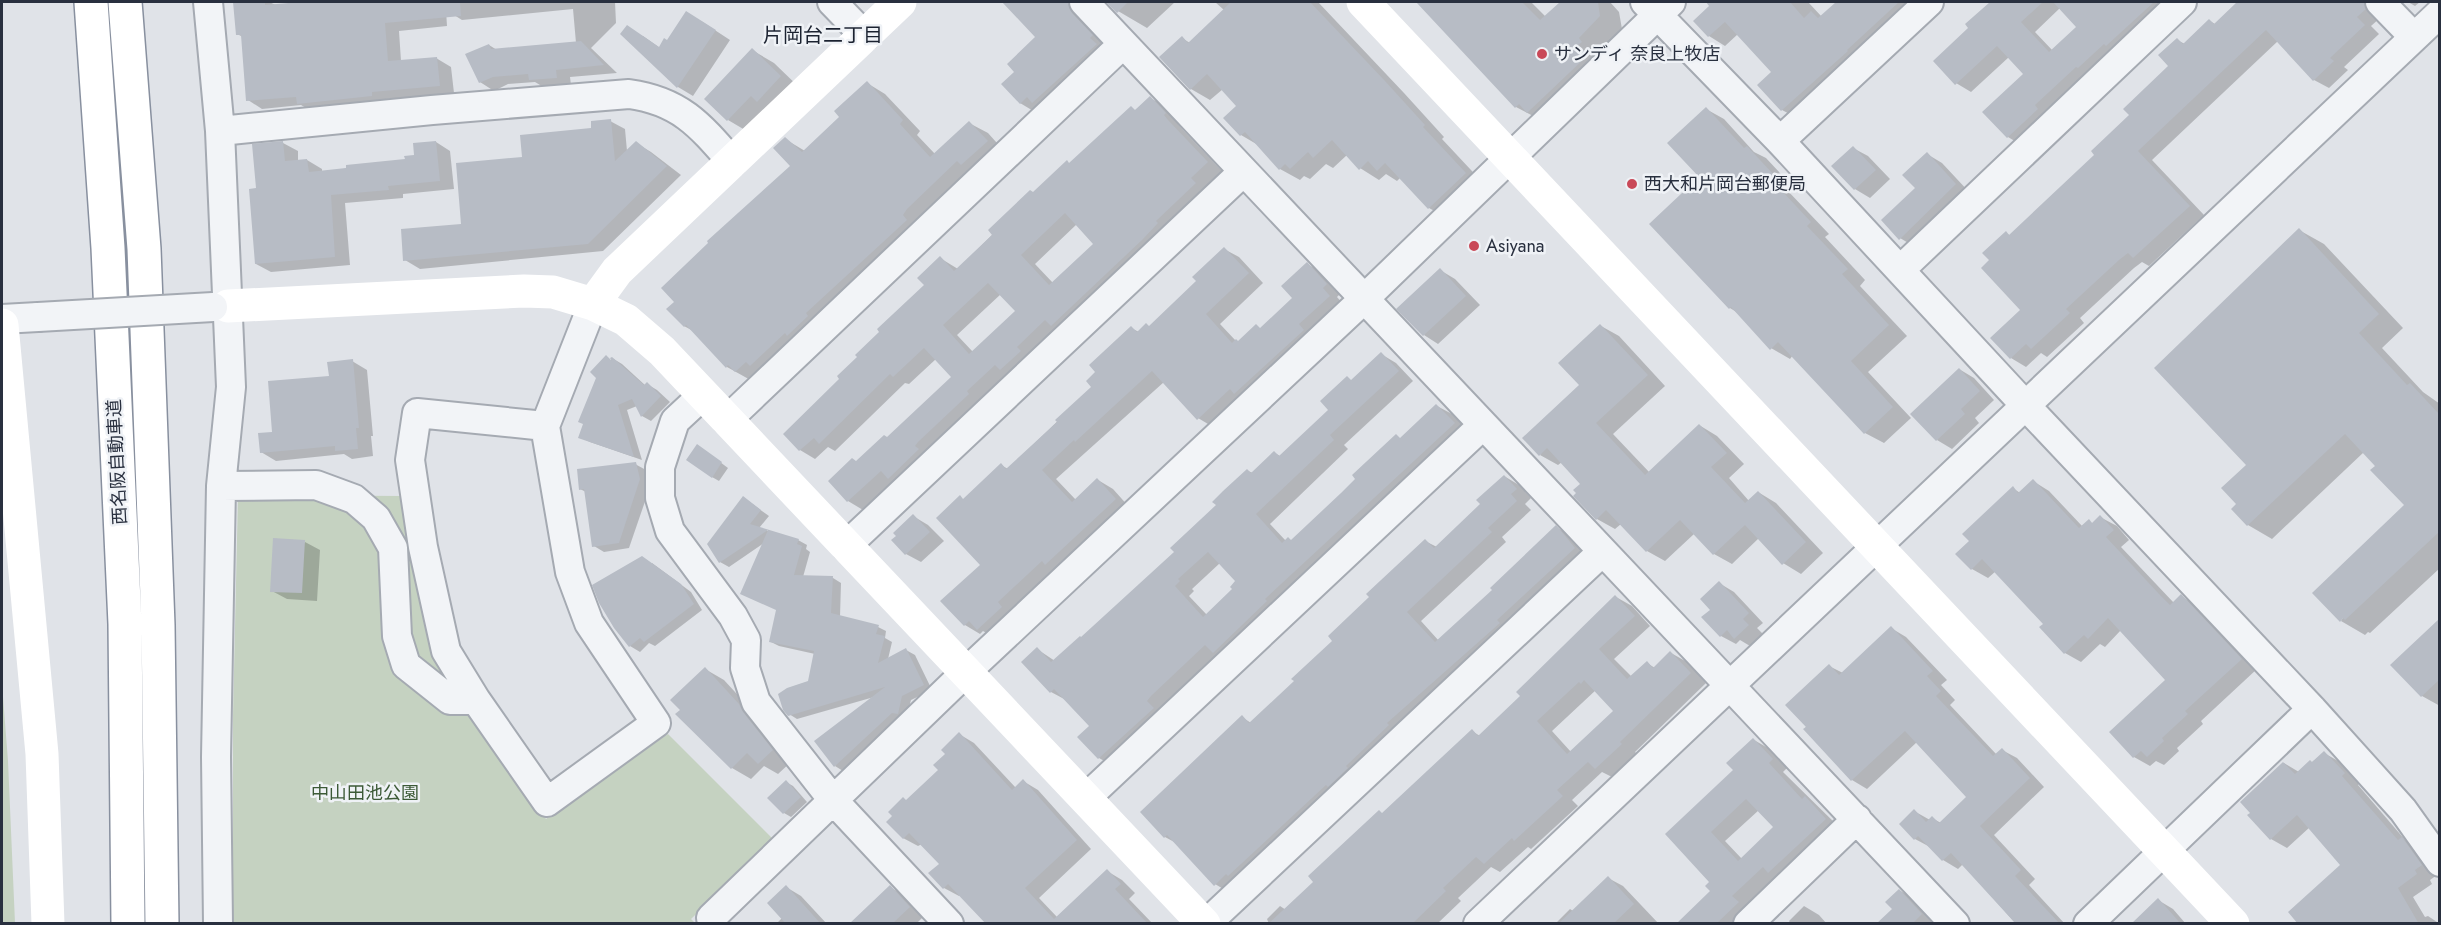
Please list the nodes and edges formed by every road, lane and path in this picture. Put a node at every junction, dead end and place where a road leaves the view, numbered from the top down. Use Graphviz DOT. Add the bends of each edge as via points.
graph roads {
  1 [pos="91,2"];
  2 [pos="125,2"];
  3 [pos="207,2"];
  4 [pos="832,2"];
  5 [pos="900,2"];
  6 [pos="1084,2"];
  7 [pos="1363,2"];
  8 [pos="1929,2"];
  9 [pos="2182,2"];
  10 [pos="2380,2"];
  11 [pos="1658,6"];
  12 [pos="2439,13"];
  13 [pos="865,36"];
  14 [pos="2414,37"];
  15 [pos="1123,44"];
  16 [pos="220,130"];
  17 [pos="1780,141"];
  18 [pos="1511,157"];
  19 [pos="732,162"];
  20 [pos="1243,172"];
  21 [pos="1899,270"];
  22 [pos="1364,299"];
  23 [pos="593,304"];
  24 [pos="221,306"];
  25 [pos="2,319"];
  26 [pos="2,325"];
  27 [pos="703,395"];
  28 [pos="2025,405"];
  29 [pos="727,420"];
  30 [pos="1483,425"];
  31 [pos="545,426"];
  32 [pos="221,486"];
  33 [pos="1876,545"];
  34 [pos="846,546"];
  35 [pos="1602,552"];
  36 [pos="965,673"];
  37 [pos="1730,685"];
  38 [pos="476,700"];
  39 [pos="2312,709"];
  40 [pos="1086,798"];
  41 [pos="833,800"];
  42 [pos="1857,819"];
  43 [pos="2165,851"];
  44 [pos="2439,862"];
  45 [pos="48,924"];
  46 [pos="128,924"];
  47 [pos="162,924"];
  48 [pos="218,924"];
  49 [pos="714,924"];
  50 [pos="949,924"];
  51 [pos="1205,924"];
  52 [pos="1478,924"];
  53 [pos="1748,924"];
  54 [pos="1955,924"];
  55 [pos="2088,924"];
  56 [pos="2233,924"];
  1 -- 46 [label="main road, 西名阪自動車道" via="108,248 124,612"];
  2 -- 47 [label="main road, 西名阪自動車道" via="144,249 158,625"];
  3 -- 16 [label="street"];
  4 -- 13 [label="street"];
  5 -- 13 [label="main road"];
  6 -- 15 [label="street"];
  7 -- 18 [label="main road"];
  8 -- 17 [label="street"];
  9 -- 21 [label="street"];
  10 -- 14 [label="street"];
  11 -- 17 [label="street"];
  11 -- 18 [label="street"];
  12 -- 14 [label="street"];
  13 -- 19 [label="main road"];
  14 -- 28 [label="street"];
  15 -- 20 [label="street"];
  15 -- 29 [label="street"];
  16 -- 19 [label="street" via="629,94 678,109 704,129"];
  16 -- 24 [label="street"];
  17 -- 21 [label="street"];
  18 -- 22 [label="street"];
  18 -- 33 [label="main road"];
  19 -- 23 [label="main road" via="617,271"];
  20 -- 22 [label="street"];
  20 -- 34 [label="street"];
  21 -- 28 [label="street"];
  22 -- 30 [label="street"];
  22 -- 36 [label="street"];
  23 -- 24 [label="main road" via="553,292 524,291"];
  23 -- 27 [label="main road" via="626,320 647,336"];
  23 -- 31 [label="street"];
  24 -- 25 [label="street, bridge"];
  24 -- 32 [label="street" via="231,387"];
  26 -- 45 [label="main road" via="42,754"];
  27 -- 29 [label="main road"];
  27 -- 41 [label="street" via="675,421 660,467 660,498 670,531 733,616 746,640 745,668 756,702"];
  28 -- 33 [label="street"];
  28 -- 39 [label="street"];
  29 -- 34 [label="main road"];
  30 -- 35 [label="street"];
  30 -- 40 [label="street"];
  31 -- 38 [label="street" via="417,413 410,460 423,546 447,651"];
  31 -- 38 [label="street" via="570,572 589,623 657,723 547,802"];
  32 -- 38 [label="street" via="316,485 354,499 376,518 393,548 397,636 405,665 450,700"];
  32 -- 48 [label="street" via="216,757"];
  33 -- 37 [label="street"];
  33 -- 43 [label="main road"];
  34 -- 36 [label="main road"];
  35 -- 37 [label="street"];
  35 -- 51 [label="street"];
  36 -- 40 [label="main road"];
  36 -- 41 [label="street"];
  37 -- 42 [label="street"];
  37 -- 52 [label="street"];
  39 -- 43 [label="street"];
  39 -- 44 [label="street" via="2403,810"];
  40 -- 51 [label="main road"];
  41 -- 49 [label="street" via="711,918"];
  41 -- 50 [label="street"];
  42 -- 53 [label="street"];
  42 -- 54 [label="street"];
  43 -- 55 [label="street"];
  43 -- 56 [label="main road"];
}
